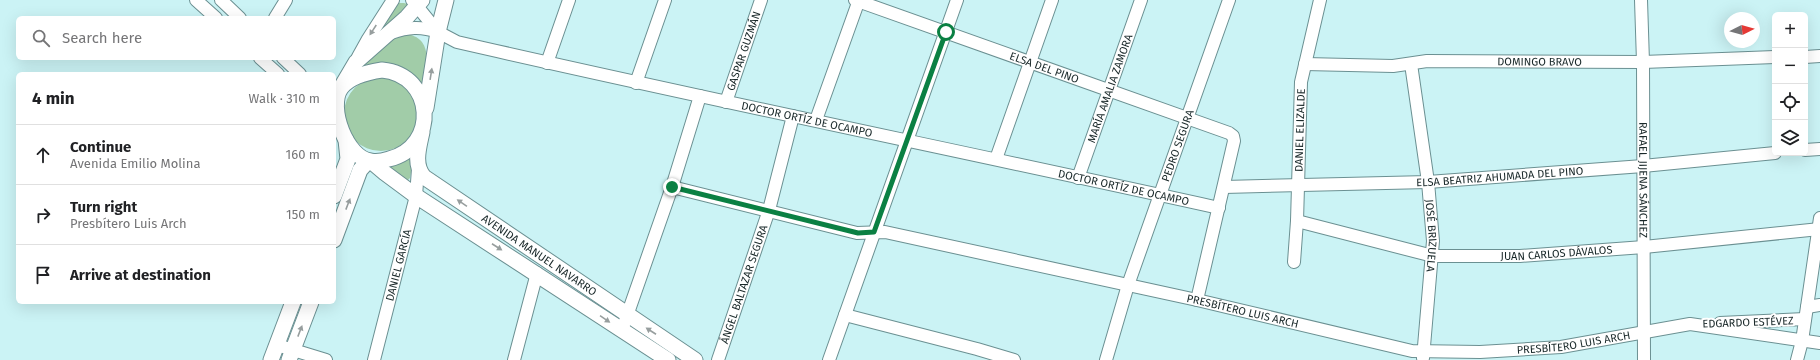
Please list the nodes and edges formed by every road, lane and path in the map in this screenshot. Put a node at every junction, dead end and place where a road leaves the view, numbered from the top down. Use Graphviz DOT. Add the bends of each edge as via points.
graph roads {
  1 [pos="196,0"];
  2 [pos="221,0"];
  3 [pos="286,0"];
  4 [pos="393,0"];
  5 [pos="446,0"];
  6 [pos="569,0"];
  7 [pos="665,0"];
  8 [pos="761,0"];
  9 [pos="858,0"];
  10 [pos="957,0"];
  11 [pos="1052,0"];
  12 [pos="1141,0"];
  13 [pos="1229,0"];
  14 [pos="1320,0"];
  15 [pos="1641,0"];
  16 [pos="417,2"];
  17 [pos="214,16"];
  18 [pos="238,16"];
  19 [pos="275,16"];
  20 [pos="438,32"];
  21 [pos="946,32"];
  22 [pos="388,34"];
  23 [pos="1808,56"];
  24 [pos="1820,56"];
  25 [pos="1772,57"];
  26 [pos="262,60"];
  27 [pos="285,60"];
  28 [pos="356,62"];
  29 [pos="1643,62"];
  30 [pos="547,63"];
  31 [pos="1030,63"];
  32 [pos="1305,64"];
  33 [pos="1410,64"];
  34 [pos="276,72"];
  35 [pos="298,72"];
  36 [pos="636,83"];
  37 [pos="338,90"];
  38 [pos="1108,91"];
  39 [pos="700,96"];
  40 [pos="726,102"];
  41 [pos="425,112"];
  42 [pos="793,116"];
  43 [pos="1186,119"];
  44 [pos="816,120"];
  45 [pos="340,132"];
  46 [pos="422,132"];
  47 [pos="908,139"];
  48 [pos="1820,148"];
  49 [pos="1808,150"];
  50 [pos="1772,153"];
  51 [pos="996,159"];
  52 [pos="370,161"];
  53 [pos="1643,166"];
  54 [pos="418,169"];
  55 [pos="1078,178"];
  56 [pos="1428,182"];
  57 [pos="1299,186"];
  58 [pos="672,187"];
  59 [pos="1224,187"];
  60 [pos="336,191"];
  61 [pos="1160,194"];
  62 [pos="416,196"];
  63 [pos="1219,208"];
  64 [pos="768,210"];
  65 [pos="1297,221"];
  66 [pos="1819,225"];
  67 [pos="874,232"];
  68 [pos="336,235"];
  69 [pos="1644,247"];
  70 [pos="1433,256"];
  71 [pos="1294,262"];
  72 [pos="536,273"];
  73 [pos="1128,285"];
  74 [pos="1197,300"];
  75 [pos="292,304"];
  76 [pos="310,304"];
  77 [pos="1820,305"];
  78 [pos="1806,313"];
  79 [pos="844,315"];
  80 [pos="628,316"];
  81 [pos="1690,324"];
  82 [pos="622,330"];
  83 [pos="1644,332"];
  84 [pos="1802,340"];
  85 [pos="1820,343"];
  86 [pos="277,345"];
  87 [pos="663,354"];
  88 [pos="291,355"];
  89 [pos="1423,356"];
  90 [pos="1480,356"];
  91 [pos="271,360"];
  92 [pos="326,360"];
  93 [pos="374,360"];
  94 [pos="514,360"];
  95 [pos="695,360"];
  96 [pos="718,360"];
  97 [pos="829,360"];
  98 [pos="1014,360"];
  99 [pos="1106,360"];
  100 [pos="1644,360"];
  101 [pos="1798,360"];
  1 -- 17 [label="street"];
  2 -- 18 [label="street"];
  3 -- 19 [label="street"];
  4 -- 28 [label="street, one-way"];
  5 -- 20 [label="main road"];
  6 -- 30 [label="street"];
  7 -- 36 [label="street"];
  8 -- 40 [label="street, GASPAR GUZMÁN"];
  9 -- 21 [label="street, ELSA DEL PINO"];
  9 -- 44 [label="street"];
  10 -- 21 [label="street"];
  11 -- 31 [label="street"];
  12 -- 38 [label="street, MARÍA AMALIA ZAMORA"];
  13 -- 43 [label="street, PEDRO SEGURA"];
  14 -- 32 [label="street, DANIEL ELIZALDE"];
  15 -- 29 [label="street, RAFAEL JIJENA SÁNCHEZ"];
  16 -- 20 [label="street, DOCTOR ORTÍZ DE OCAMPO"];
  16 -- 22 [label="main road"];
  20 -- 22 [label="street" via="415,27"];
  20 -- 30 [label="street, DOCTOR ORTÍZ DE OCAMPO" via="457,42"];
  41 -- 20 [label="main road, one-way"];
  21 -- 31 [label="street, ELSA DEL PINO"];
  21 -- 47 [label="street"];
  22 -- 28 [label="main road"];
  23 -- 24 [label="street"];
  25 -- 29 [label="street, DOMINGO BRAVO"];
  26 -- 34 [label="street"];
  27 -- 35 [label="street"];
  28 -- 37 [label="main road"];
  29 -- 33 [label="street, DOMINGO BRAVO" via="1427,61"];
  29 -- 53 [label="street, RAFAEL JIJENA SÁNCHEZ"];
  30 -- 36 [label="street, DOCTOR ORTÍZ DE OCAMPO"];
  31 -- 38 [label="street, ELSA DEL PINO"];
  31 -- 51 [label="street"];
  32 -- 33 [label="street, DOMINGO BRAVO"];
  32 -- 57 [label="street, DANIEL ELIZALDE" via="1301,82"];
  33 -- 56 [label="street, JOSÉ BRIZUELA"];
  36 -- 39 [label="street, DOCTOR ORTÍZ DE OCAMPO"];
  37 -- 41 [label="main road" via="351,79 371,72 393,71 413,84 420,94"];
  37 -- 45 [label="main road" via="336,104"];
  38 -- 43 [label="street, ELSA DEL PINO"];
  38 -- 55 [label="street, MARÍA AMALIA ZAMORA"];
  39 -- 40 [label="street, DOCTOR ORTÍZ DE OCAMPO"];
  39 -- 58 [label="street"];
  40 -- 42 [label="street, DOCTOR ORTÍZ DE OCAMPO"];
  41 -- 46 [label="main road"];
  42 -- 44 [label="street, DOCTOR ORTÍZ DE OCAMPO"];
  42 -- 64 [label="street, ÁNGEL BALTAZAR SEGURA"];
  43 -- 59 [label="street, ELSA DEL PINO" via="1233,136"];
  43 -- 61 [label="street, PEDRO SEGURA"];
  44 -- 47 [label="street, DOCTOR ORTÍZ DE OCAMPO"];
  45 -- 52 [label="main road" via="354,150"];
  45 -- 60 [label="main road" via="348,159"];
  46 -- 52 [label="main road" via="409,149 401,154"];
  46 -- 54 [label="main road"];
  47 -- 51 [label="street, DOCTOR ORTÍZ DE OCAMPO"];
  47 -- 67 [label="street"];
  48 -- 49 [label="street"];
  50 -- 53 [label="street, ELSA BEATRIZ AHUMADA DEL PINO"];
  51 -- 55 [label="street, DOCTOR ORTÍZ DE OCAMPO"];
  52 -- 62 [label="main road, AVENIDA MANUEL NAVARRO"];
  68 -- 52 [label="main road, one-way" via="360,170"];
  53 -- 56 [label="street, ELSA BEATRIZ AHUMADA DEL PINO"];
  53 -- 69 [label="street, RAFAEL JIJENA SÁNCHEZ"];
  54 -- 62 [label="street, DANIEL GARCÍA"];
  80 -- 54 [label="main road, AVENIDA MANUEL NAVARRO, one-way" via="429,181"];
  55 -- 61 [label="street, DOCTOR ORTÍZ DE OCAMPO"];
  56 -- 57 [label="street, ELSA BEATRIZ AHUMADA DEL PINO"];
  56 -- 70 [label="street, JOSÉ BRIZUELA" via="1434,241"];
  57 -- 59 [label="street, ELSA BEATRIZ AHUMADA DEL PINO"];
  57 -- 65 [label="street, DANIEL ELIZALDE"];
  58 -- 64 [label="street, PRESBÍTERO LUIS ARCH"];
  58 -- 80 [label="street"];
  59 -- 63 [label="street"];
  61 -- 63 [label="street, DOCTOR ORTÍZ DE OCAMPO"];
  61 -- 73 [label="street, PEDRO SEGURA"];
  62 -- 72 [label="main road, AVENIDA MANUEL NAVARRO, one-way"];
  62 -- 93 [label="street, DANIEL GARCÍA"];
  63 -- 74 [label="street"];
  64 -- 67 [label="street, PRESBÍTERO LUIS ARCH" via="858,233"];
  64 -- 96 [label="street, ÁNGEL BALTAZAR SEGURA"];
  65 -- 70 [label="street, JUAN CARLOS DÁVALOS"];
  65 -- 71 [label="street, DANIEL ELIZALDE"];
  66 -- 69 [label="street, JUAN CARLOS DÁVALOS"];
  66 -- 78 [label="street"];
  67 -- 73 [label="street, PRESBÍTERO LUIS ARCH" via="893,233"];
  67 -- 79 [label="street"];
  69 -- 70 [label="street, JUAN CARLOS DÁVALOS" via="1520,256"];
  69 -- 83 [label="street, RAFAEL JIJENA SÁNCHEZ"];
  70 -- 89 [label="street, JOSÉ BRIZUELA"];
  72 -- 82 [label="main road, AVENIDA MANUEL NAVARRO, one-way"];
  72 -- 94 [label="street"];
  73 -- 74 [label="street, PRESBÍTERO LUIS ARCH"];
  73 -- 99 [label="street, PEDRO SEGURA"];
  74 -- 89 [label="street, PRESBÍTERO LUIS ARCH" via="1412,351"];
  75 -- 86 [label="main road"];
  88 -- 76 [label="main road, one-way"];
  77 -- 78 [label="street, EDGARDO ESTÉVEZ"];
  78 -- 81 [label="street, EDGARDO ESTÉVEZ"];
  78 -- 84 [label="street"];
  79 -- 97 [label="street"];
  79 -- 98 [label="street"];
  80 -- 82 [label="street"];
  87 -- 80 [label="main road, AVENIDA MANUEL NAVARRO, one-way"];
  81 -- 83 [label="street, PRESBÍTERO LUIS ARCH"];
  81 -- 84 [label="street, PRESBÍTERO LUIS ARCH"];
  82 -- 87 [label="main road, AVENIDA MANUEL NAVARRO"];
  83 -- 90 [label="street, PRESBÍTERO LUIS ARCH" via="1561,347"];
  83 -- 100 [label="street, RAFAEL JIJENA SÁNCHEZ"];
  84 -- 85 [label="street, PRESBÍTERO LUIS ARCH"];
  84 -- 101 [label="street"];
  86 -- 88 [label="street"];
  86 -- 91 [label="main road"];
  87 -- 95 [label="main road, AVENIDA MANUEL NAVARRO"];
  88 -- 92 [label="street"];
  89 -- 90 [label="street, PRESBÍTERO LUIS ARCH"];
}
